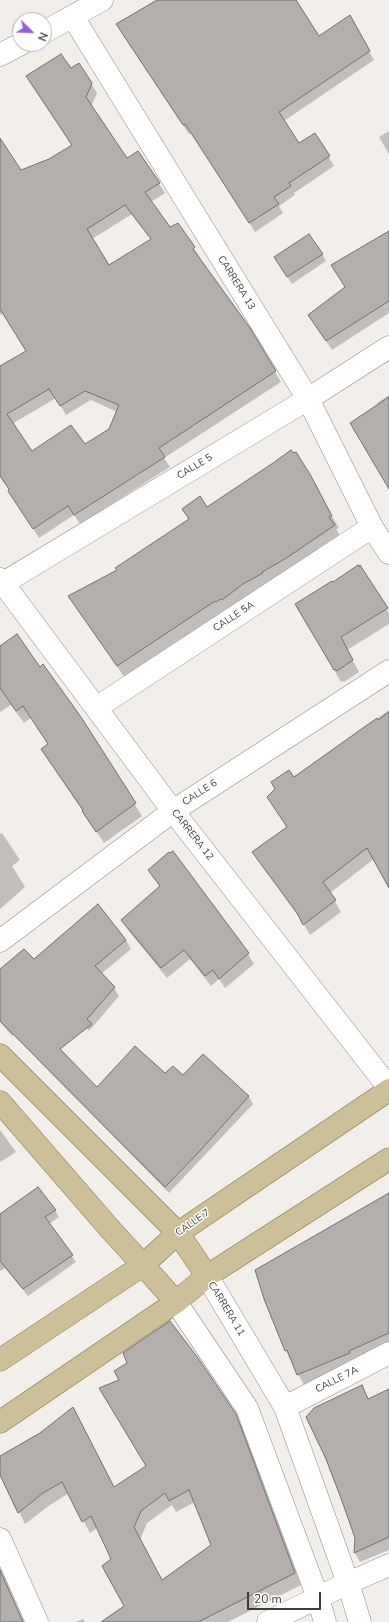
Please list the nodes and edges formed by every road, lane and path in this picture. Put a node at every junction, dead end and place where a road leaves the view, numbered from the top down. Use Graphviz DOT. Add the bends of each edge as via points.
graph roads {
  1 [pos="102,0"];
  2 [pos="73,17"];
  3 [pos="52,28"];
  4 [pos="12,48"];
  5 [pos="0,54"];
  6 [pos="389,348"];
  7 [pos="308,399"];
  8 [pos="372,527"];
  9 [pos="389,553"];
  10 [pos="1,582"];
  11 [pos="389,671"];
  12 [pos="96,708"];
  13 [pos="173,811"];
  14 [pos="0,941"];
  15 [pos="0,1055"];
  16 [pos="389,1089"];
  17 [pos="0,1102"];
  18 [pos="389,1159"];
  19 [pos="178,1233"];
  20 [pos="143,1265"];
  21 [pos="206,1276"];
  22 [pos="176,1302"];
  23 [pos="389,1353"];
  24 [pos="0,1360"];
  25 [pos="285,1407"];
  26 [pos="0,1422"];
  27 [pos="0,1539"];
  28 [pos="389,1565"];
  29 [pos="348,1583"];
  30 [pos="318,1598"];
  31 [pos="37,1622"];
  32 [pos="268,1622"];
  33 [pos="326,1622"];
  34 [pos="360,1622"];
  1 -- 2 [label="street"];
  2 -- 3 [label="street"];
  2 -- 7 [label="street, CARRERA 13"];
  4 -- 5 [label="street"];
  6 -- 7 [label="street, CALLE 5"];
  7 -- 8 [label="street, CARRERA 13"];
  7 -- 10 [label="street, CALLE 5"];
  8 -- 9 [label="street, CARRERA 13"];
  8 -- 12 [label="street, CALLE 5A"];
  10 -- 12 [label="street, CARRERA 12"];
  11 -- 13 [label="street, CALLE 6"];
  12 -- 13 [label="street, CARRERA 12"];
  13 -- 14 [label="street, CALLE 6"];
  13 -- 16 [label="street, CARRERA 12"];
  15 -- 19 [label="main road, CARRERA 11"];
  16 -- 19 [label="main road, CALLE 7"];
  17 -- 20 [label="main road"];
  18 -- 21 [label="main road"];
  19 -- 20 [label="main road, CALLE 7"];
  19 -- 21 [label="main road, CARRERA 11"];
  20 -- 22 [label="main road"];
  20 -- 24 [label="main road, CALLE 7"];
  21 -- 22 [label="main road"];
  21 -- 25 [label="street, CARRERA 11"];
  22 -- 26 [label="main road"];
  22 -- 30 [label="street" via="247,1408"];
  23 -- 25 [label="street, CALLE 7A"];
  25 -- 29 [label="street, CARRERA 11"];
  27 -- 31 [label="street"];
  28 -- 29 [label="street"];
  29 -- 30 [label="street"];
  29 -- 34 [label="street, CARRERA 11"];
  30 -- 32 [label="street"];
  30 -- 33 [label="street"];
}
